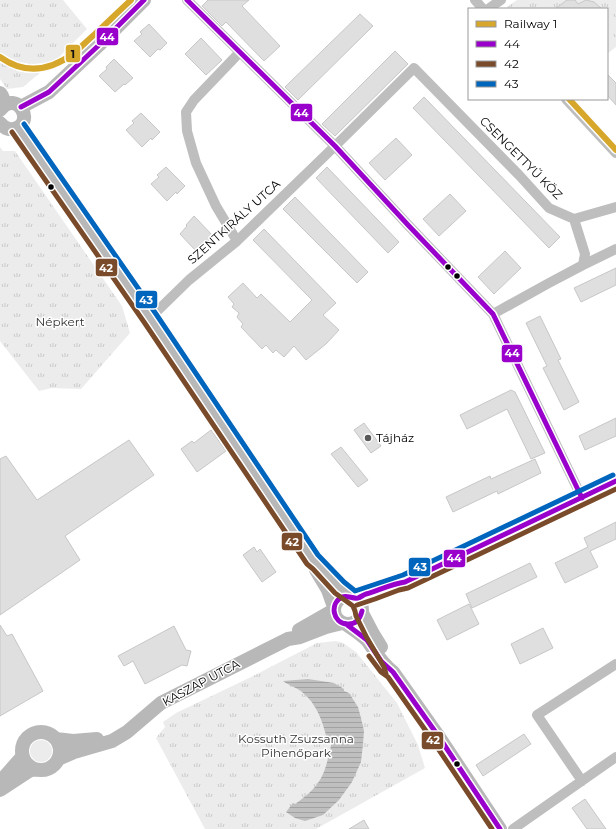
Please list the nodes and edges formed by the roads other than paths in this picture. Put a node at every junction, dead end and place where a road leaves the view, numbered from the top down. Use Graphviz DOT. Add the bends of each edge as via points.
graph roads {
  1 [pos="144,0"];
  2 [pos="187,0"];
  3 [pos="474,0"];
  4 [pos="501,0"];
  5 [pos="482,8"];
  6 [pos="489,8"];
  7 [pos="240,52"];
  8 [pos="567,100"];
  9 [pos="2,102"];
  10 [pos="21,107"];
  11 [pos="0,123"];
  12 [pos="18,128"];
  13 [pos="335,146"];
  14 [pos="616,153"];
  15 [pos="616,207"];
  16 [pos="574,219"];
  17 [pos="237,240"];
  18 [pos="616,249"];
  19 [pos="583,265"];
  20 [pos="493,314"];
  21 [pos="150,318"];
  22 [pos="616,481"];
  23 [pos="582,498"];
  24 [pos="313,560"];
  25 [pos="405,582"];
  26 [pos="353,597"];
  27 [pos="334,609"];
  28 [pos="362,612"];
  29 [pos="344,624"];
  30 [pos="288,640"];
  31 [pos="616,664"];
  32 [pos="393,672"];
  33 [pos="119,736"];
  34 [pos="56,739"];
  35 [pos="22,757"];
  36 [pos="616,757"];
  37 [pos="58,759"];
  38 [pos="34,769"];
  39 [pos="582,781"];
  40 [pos="0,782"];
  41 [pos="0,790"];
  42 [pos="500,829"];
  43 [pos="513,829"];
  1 -- 10 [label="street" via="49,92"];
  2 -- 7 [label="street"];
  3 -- 5 [label="street"];
  4 -- 6 [label="street"];
  7 -- 13 [label="street"];
  7 -- 17 [label="street" via="194,100 186,112 187,130 196,163 216,206"];
  8 -- 14 [label="street"];
  9 -- 10 [label="street"];
  10 -- 12 [label="street" via="25,115 23,123"];
  11 -- 12 [label="street" via="10,130"];
  12 -- 21 [label="street"];
  13 -- 16 [label="street, CSENGETTYŰ KÖZ" via="414,68 549,208"];
  13 -- 17 [label="street, SZENTKIRÁLY UTCA"];
  13 -- 20 [label="street"];
  15 -- 16 [label="street"];
  16 -- 19 [label="street" via="585,254"];
  17 -- 21 [label="street, SZENTKIRÁLY UTCA" via="189,280"];
  18 -- 19 [label="street"];
  19 -- 20 [label="street"];
  20 -- 23 [label="street"];
  21 -- 24 [label="street"];
  22 -- 23 [label="street"];
  23 -- 25 [label="street"];
  24 -- 26 [label="street" via="340,588"];
  24 -- 27 [label="street"];
  25 -- 26 [label="street"];
  25 -- 28 [label="street"];
  26 -- 27 [label="street" via="346,596 338,600"];
  26 -- 28 [label="street" via="361,604"];
  27 -- 29 [label="street" via="336,618"];
  27 -- 30 [label="street, KASZAP UTCA"];
  28 -- 29 [label="street" via="358,620"];
  28 -- 32 [label="street"];
  29 -- 30 [label="street, KASZAP UTCA" via="326,627"];
  29 -- 32 [label="street" via="366,638 381,661"];
  30 -- 33 [label="street, KASZAP UTCA" via="161,703"];
  31 -- 39 [label="street" via="537,715"];
  32 -- 42 [label="street" via="440,737"];
  33 -- 34 [label="street, KASZAP UTCA" via="73,741"];
  33 -- 37 [label="street, KASZAP UTCA" via="112,741"];
  34 -- 35 [label="street" via="47,733 33,733 24,743"];
  34 -- 37 [label="street" via="60,749"];
  35 -- 38 [label="street" via="28,766"];
  35 -- 40 [label="street"];
  36 -- 39 [label="street"];
  37 -- 38 [label="street" via="48,769"];
  38 -- 41 [label="street"];
  39 -- 43 [label="street"];
}
